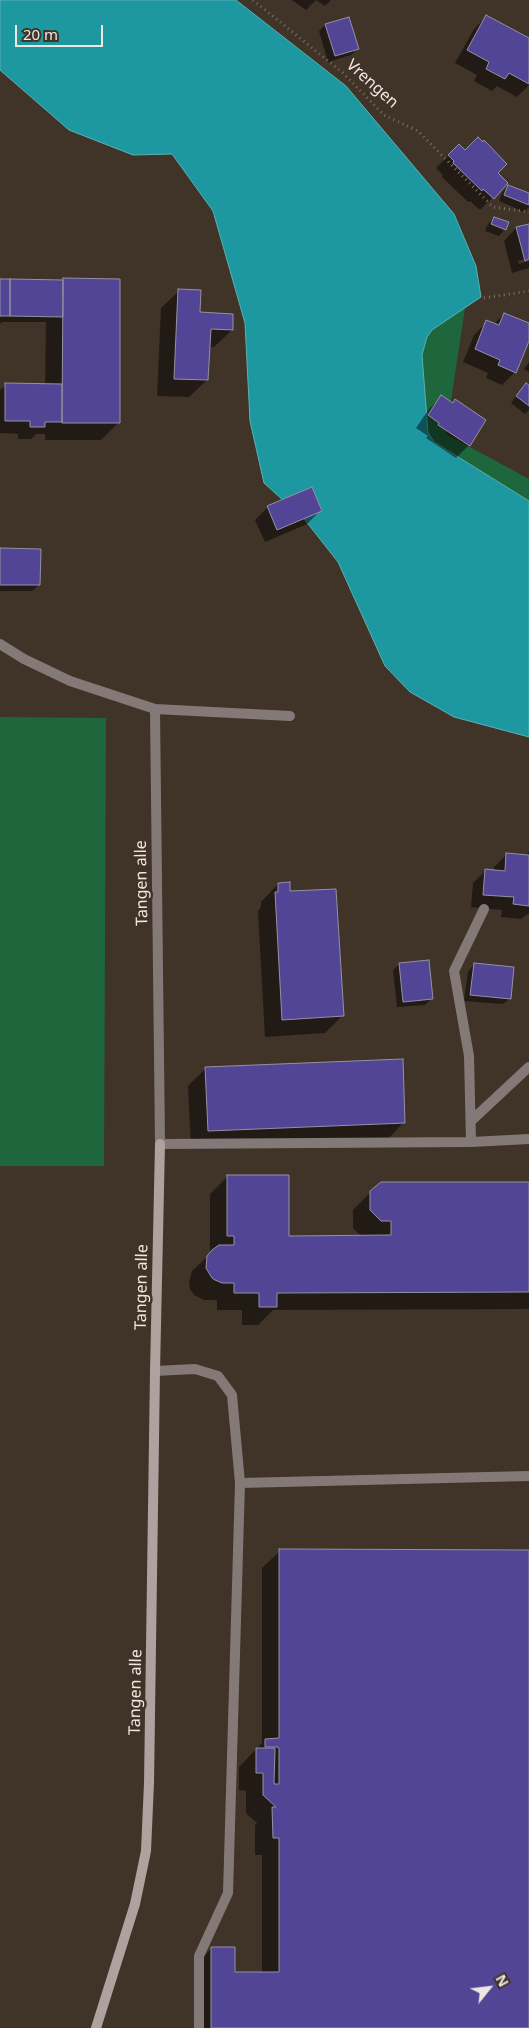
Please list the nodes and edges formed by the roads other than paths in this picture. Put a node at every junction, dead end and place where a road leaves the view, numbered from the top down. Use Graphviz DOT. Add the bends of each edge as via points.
graph roads {
  1 [pos="0,644"];
  2 [pos="155,709"];
  3 [pos="290,716"];
  4 [pos="484,909"];
  5 [pos="529,1067"];
  6 [pos="471,1121"];
  7 [pos="529,1140"];
  8 [pos="471,1142"];
  9 [pos="160,1144"];
  10 [pos="155,1370"];
  11 [pos="529,1476"];
  12 [pos="240,1483"];
  13 [pos="96,2028"];
  14 [pos="199,2028"];
  1 -- 2 [label="street" via="70,681"];
  2 -- 3 [label="street"];
  2 -- 9 [label="street, Tangen alle"];
  4 -- 6 [label="street" via="454,971 469,1056"];
  5 -- 6 [label="street"];
  6 -- 8 [label="street"];
  7 -- 8 [label="street"];
  8 -- 9 [label="street"];
  9 -- 10 [label="main road, Tangen alle"];
  10 -- 12 [label="street" via="195,1369 218,1376 232,1395"];
  10 -- 13 [label="main road, Tangen alle" via="150,1773 146,1851 135,1904"];
  11 -- 12 [label="street"];
  12 -- 14 [label="street" via="228,1893 199,1956"];
}
